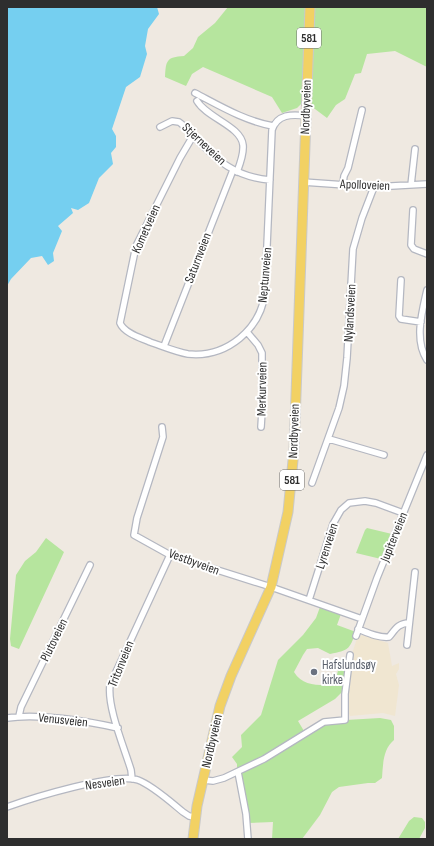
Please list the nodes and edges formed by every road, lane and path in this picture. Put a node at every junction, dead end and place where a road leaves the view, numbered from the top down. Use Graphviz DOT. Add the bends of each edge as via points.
graph roads {
  1 [pos="310,7"];
  2 [pos="195,93"];
  3 [pos="197,101"];
  4 [pos="362,110"];
  5 [pos="306,116"];
  6 [pos="273,126"];
  7 [pos="160,127"];
  8 [pos="194,136"];
  9 [pos="415,150"];
  10 [pos="235,171"];
  11 [pos="270,180"];
  12 [pos="303,182"];
  13 [pos="343,184"];
  14 [pos="427,184"];
  15 [pos="411,185"];
  16 [pos="374,187"];
  17 [pos="413,210"];
  18 [pos="427,254"];
  19 [pos="401,280"];
  20 [pos="427,290"];
  21 [pos="426,300"];
  22 [pos="421,322"];
  23 [pos="123,328"];
  24 [pos="247,332"];
  25 [pos="164,346"];
  26 [pos="427,360"];
  27 [pos="261,427"];
  28 [pos="162,428"];
  29 [pos="329,440"];
  30 [pos="384,455"];
  31 [pos="427,455"];
  32 [pos="312,483"];
  33 [pos="403,513"];
  34 [pos="170,555"];
  35 [pos="90,565"];
  36 [pos="415,572"];
  37 [pos="271,587"];
  38 [pos="309,600"];
  39 [pos="362,619"];
  40 [pos="408,623"];
  41 [pos="358,629"];
  42 [pos="356,636"];
  43 [pos="407,645"];
  44 [pos="350,655"];
  45 [pos="19,716"];
  46 [pos="7,718"];
  47 [pos="118,728"];
  48 [pos="238,772"];
  49 [pos="132,779"];
  50 [pos="203,780"];
  51 [pos="7,806"];
  52 [pos="195,817"];
  53 [pos="193,839"];
  54 [pos="248,839"];
  1 -- 5 [label="main road, Nordbyveien / 581"];
  2 -- 6 [label="street" via="250,121"];
  3 -- 10 [label="street, Saturnveien" via="207,113 240,137 243,150"];
  4 -- 13 [label="street"];
  5 -- 6 [label="street" via="287,115"];
  5 -- 12 [label="main road, Nordbyveien / 581"];
  6 -- 11 [label="street, Neptunveien"];
  7 -- 8 [label="street, Stjerneveien" via="172,121 179,122"];
  8 -- 10 [label="street, Stjerneveien" via="219,160"];
  8 -- 23 [label="street, Kometveien" via="180,158 136,246 120,321"];
  9 -- 15 [label="street"];
  10 -- 11 [label="street, Stjerneveien"];
  10 -- 25 [label="street, Saturnveien"];
  11 -- 24 [label="street, Neptunveien" via="265,297 258,318"];
  12 -- 13 [label="street, Apolloveien"];
  12 -- 37 [label="main road, Nordbyveien / 581" via="293,466 288,512"];
  13 -- 16 [label="street, Apolloveien"];
  14 -- 15 [label="street, Apolloveien"];
  15 -- 16 [label="street, Apolloveien"];
  16 -- 29 [label="street, Nylandsveien" via="353,249 345,379"];
  17 -- 18 [label="street" via="411,245 414,249"];
  19 -- 22 [label="street" via="399,316 401,319"];
  20 -- 21 [label="street"];
  21 -- 22 [label="street"];
  22 -- 26 [label="street" via="421,344"];
  23 -- 25 [label="street, Neptunveien"];
  24 -- 25 [label="street, Neptunveien" via="228,346 208,353 183,353"];
  24 -- 27 [label="street, Merkurveien" via="262,353"];
  28 -- 34 [label="street, Vestbyveien" via="163,437 134,535"];
  29 -- 30 [label="street"];
  29 -- 32 [label="street, Nylandsveien"];
  31 -- 33 [label="street, Jupiterveien"];
  33 -- 38 [label="street, Lyrenveien" via="365,501 349,503 340,510 333,524"];
  33 -- 39 [label="street, Jupiterveien"];
  34 -- 37 [label="street, Vestbyveien"];
  34 -- 47 [label="street, Tritonveien" via="110,685 110,699"];
  35 -- 45 [label="street, Plutoveien" via="21,707"];
  36 -- 40 [label="street"];
  37 -- 38 [label="street, Vestbyveien"];
  37 -- 50 [label="main road, Nordbyveien / 581" via="230,676"];
  38 -- 39 [label="street, Vestbyveien"];
  39 -- 41 [label="street, Jupiterveien"];
  40 -- 41 [label="street" via="399,625 389,637 383,638"];
  40 -- 43 [label="street"];
  41 -- 42 [label="street, Jupiterveien"];
  44 -- 48 [label="street" via="345,720 324,722"];
  45 -- 46 [label="street, Venusveien"];
  45 -- 47 [label="street, Venusveien" via="82,721"];
  47 -- 49 [label="street, Tritonveien"];
  48 -- 50 [label="street" via="218,780"];
  48 -- 54 [label="street"];
  49 -- 51 [label="street, Nesveien" via="77,787"];
  49 -- 52 [label="street, Nesveien" via="145,784"];
  50 -- 52 [label="main road, Nordbyveien / 581"];
  52 -- 53 [label="main road, Nordbyveien / 581"];
}
